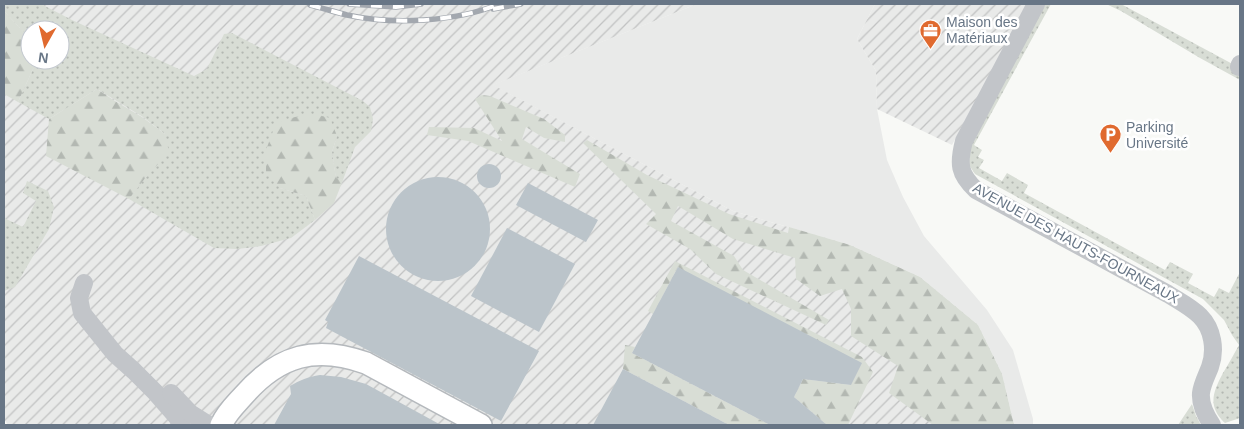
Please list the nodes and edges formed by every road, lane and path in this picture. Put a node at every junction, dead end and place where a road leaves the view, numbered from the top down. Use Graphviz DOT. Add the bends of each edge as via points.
graph roads {
  1 [pos="1036,4"];
  2 [pos="84,283"];
  3 [pos="91,325"];
  4 [pos="244,395"];
  5 [pos="182,425"];
  6 [pos="209,425"];
  7 [pos="221,425"];
  8 [pos="234,425"];
  9 [pos="480,425"];
  10 [pos="1212,425"];
  1 -- 10 [label="street, AVENUE DES HAUTS-FOURNEAUX" via="964,141 960,154 961,169 976,190 1175,298 1201,317 1209,328 1213,351 1201,392 1204,412"];
  2 -- 3 [label="street" via="79,298 82,313"];
  3 -- 5 [label="street"];
  3 -- 6 [label="street" via="140,364 190,413"];
  4 -- 7 [label="main road" via="226,414"];
  4 -- 8 [label="main road"];
  4 -- 9 [label="main road" via="278,365 306,356 337,355 366,363"];
}
